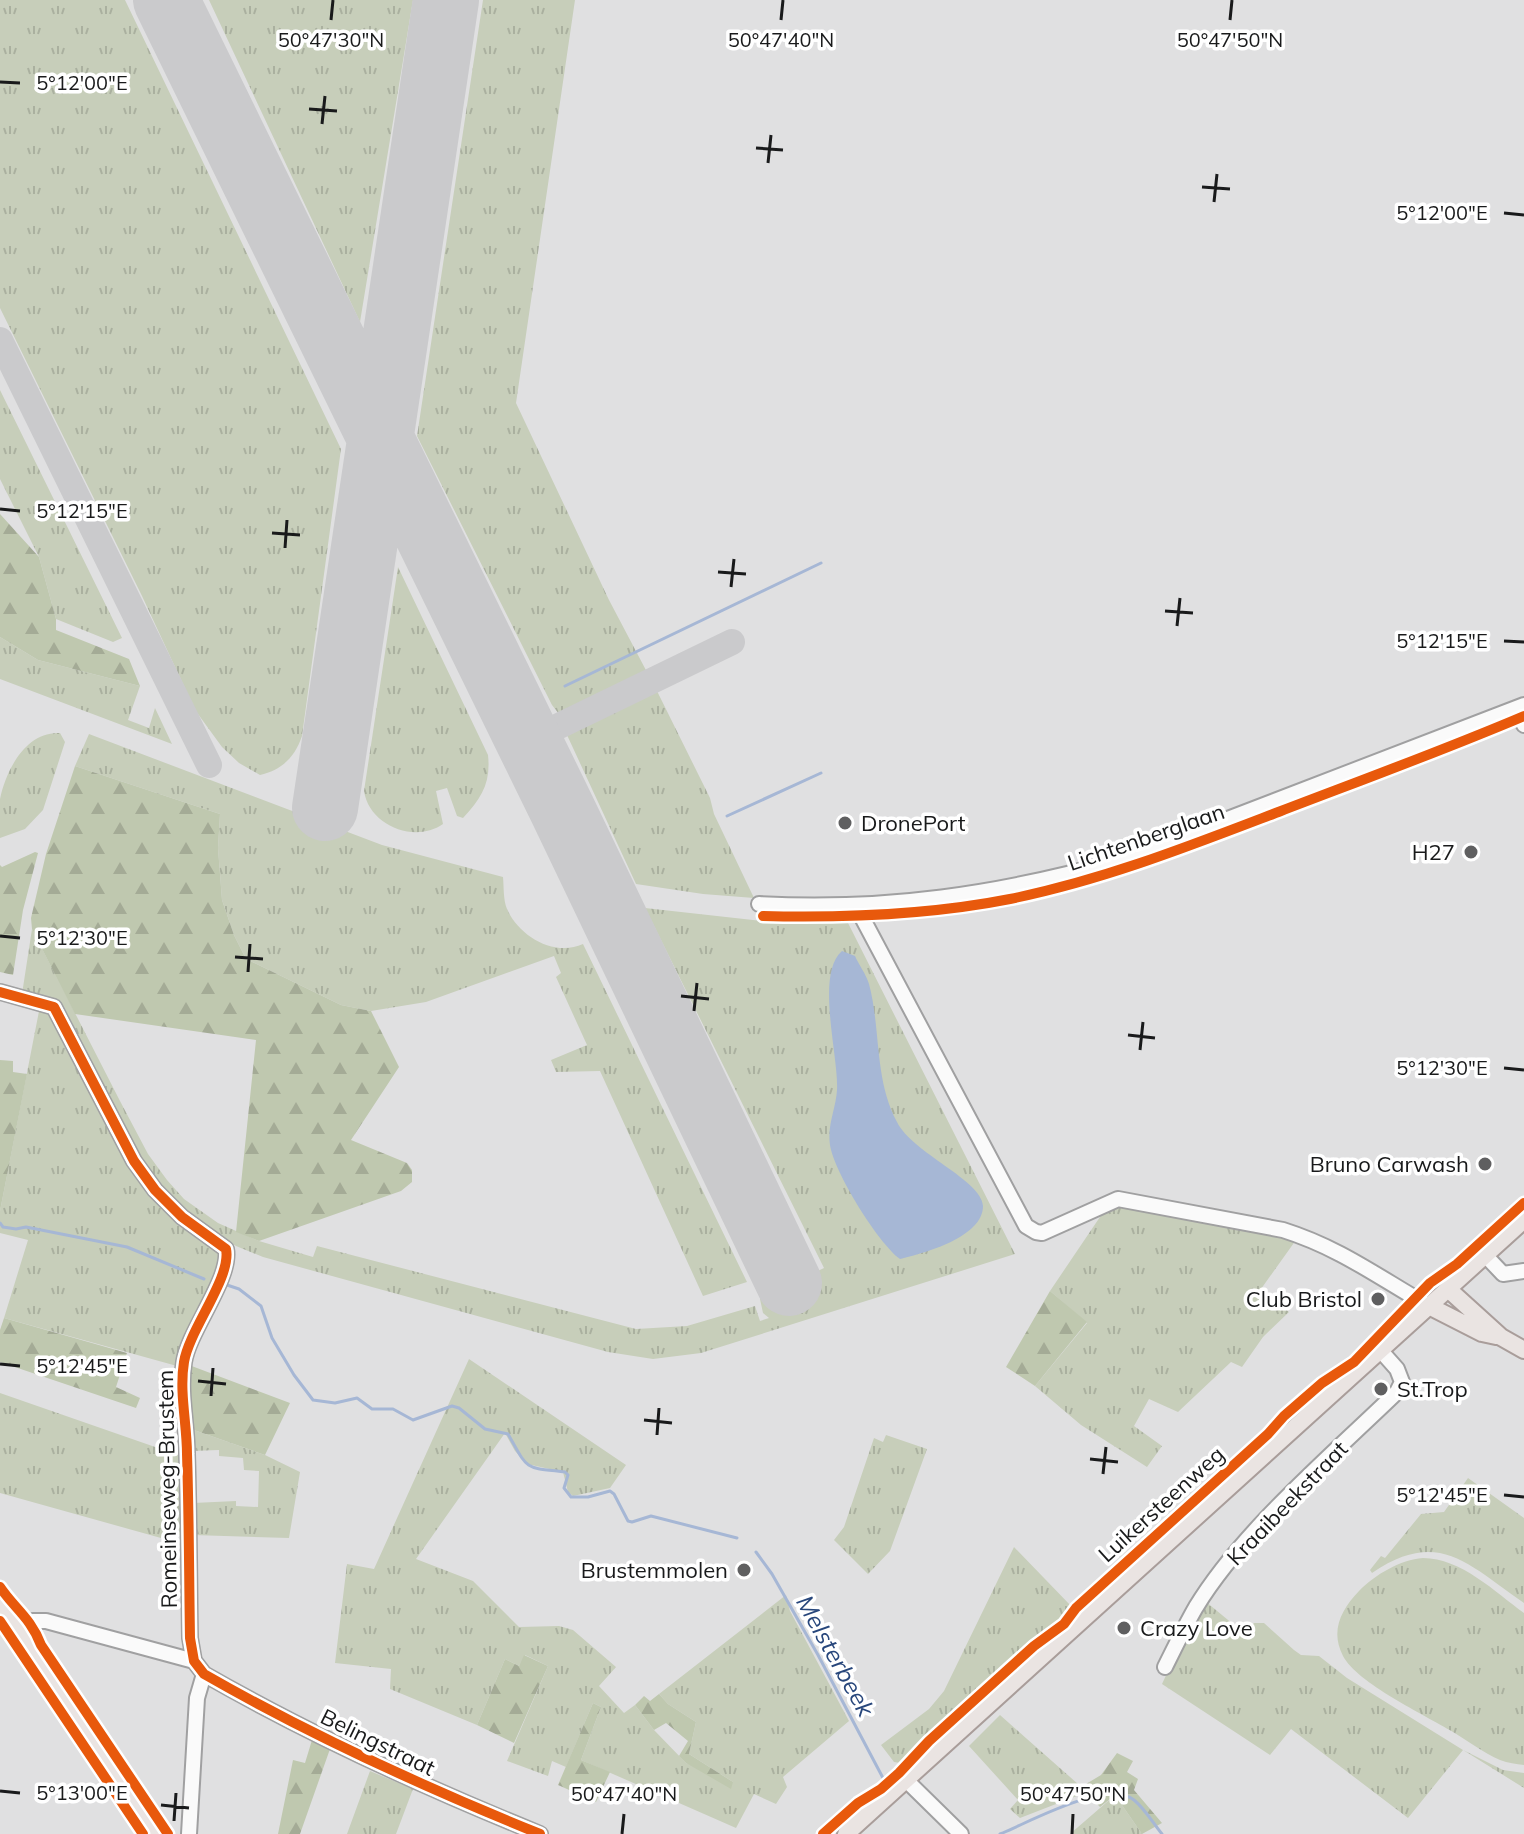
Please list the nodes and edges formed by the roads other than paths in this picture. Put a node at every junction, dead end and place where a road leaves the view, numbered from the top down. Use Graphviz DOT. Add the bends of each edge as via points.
graph roads {
  1 [pos="1521,707"];
  2 [pos="1524,725"];
  3 [pos="759,904"];
  4 [pos="856,906"];
  5 [pos="0,992"];
  6 [pos="1524,1220"];
  7 [pos="1485,1255"];
  8 [pos="1524,1271"];
  9 [pos="1448,1289"];
  10 [pos="1429,1306"];
  11 [pos="1501,1337"];
  12 [pos="1524,1350"];
  13 [pos="1381,1351"];
  14 [pos="0,1602"];
  15 [pos="16,1626"];
  16 [pos="194,1661"];
  17 [pos="1165,1667"];
  18 [pos="204,1674"];
  19 [pos="906,1780"];
  20 [pos="154,1834"];
  21 [pos="189,1834"];
  22 [pos="540,1834"];
  23 [pos="846,1834"];
  24 [pos="961,1834"];
  1 -- 2 [label="street"];
  1 -- 4 [label="street, Lichtenberglaan" via="1121,860 968,895"];
  3 -- 4 [label="street, Lichtenberglaan"];
  4 -- 10 [label="street" via="1026,1226 1042,1233 1118,1199 1269,1227 1310,1238 1352,1258"];
  5 -- 16 [label="street, Romeinseweg-Brustem" via="54,1007 145,1177 182,1217 226,1249 221,1278 188,1347 183,1370"];
  6 -- 7 [label="main road, Luikersteenweg"];
  7 -- 8 [label="street" via="1503,1274"];
  7 -- 9 [label="main road, Luikersteenweg"];
  9 -- 10 [label="main road, Luikersteenweg"];
  9 -- 11 [label="main road"];
  10 -- 11 [label="main road"];
  10 -- 13 [label="main road, Luikersteenweg"];
  11 -- 12 [label="main road"];
  13 -- 17 [label="street, Kraaibeekstraat" via="1397,1369 1402,1382 1397,1392 1232,1557 1196,1608"];
  13 -- 19 [label="main road, Luikersteenweg"];
  14 -- 15 [label="main road"];
  15 -- 16 [label="street" via="46,1621"];
  15 -- 20 [label="main road"];
  16 -- 18 [label="street"];
  18 -- 21 [label="street" via="197,1698"];
  18 -- 22 [label="street, Belingstraat" via="381,1768"];
  19 -- 23 [label="main road, Luikersteenweg"];
  19 -- 24 [label="street"];
}
